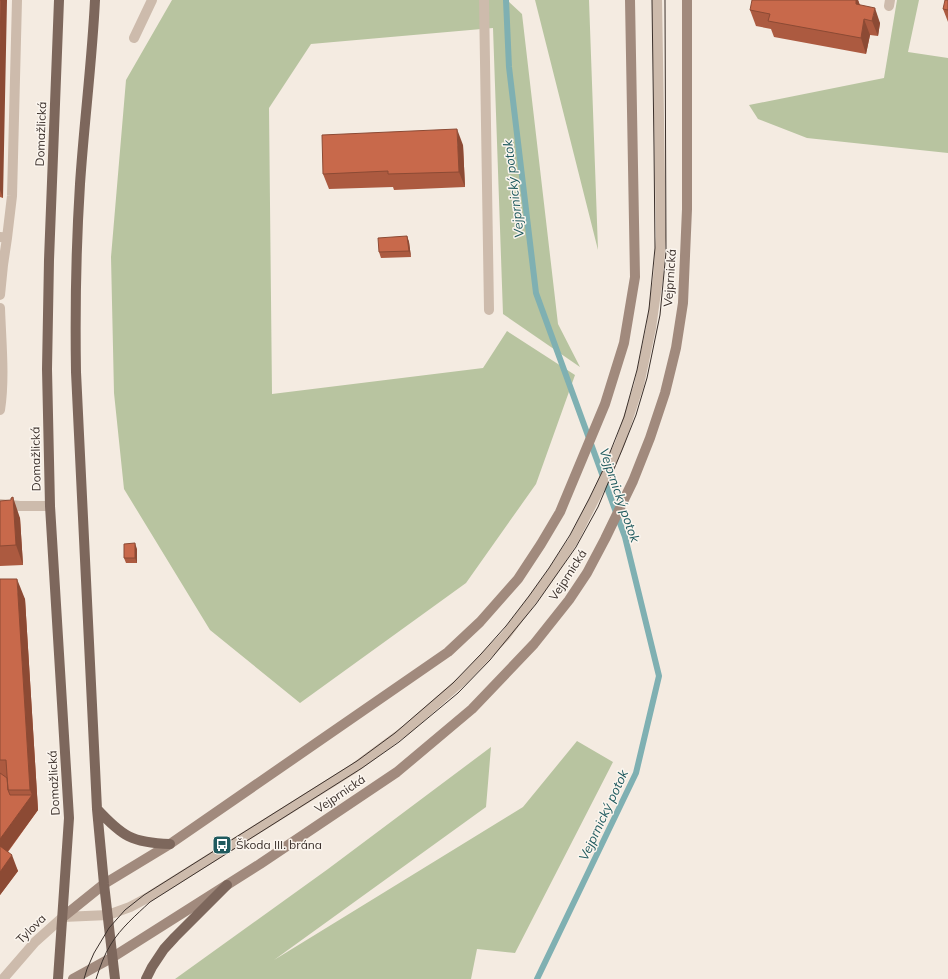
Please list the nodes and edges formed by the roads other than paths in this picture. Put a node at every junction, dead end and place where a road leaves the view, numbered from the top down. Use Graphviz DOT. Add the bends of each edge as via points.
graph roads {
  1 [pos="18,0"];
  2 [pos="60,0"];
  3 [pos="95,0"];
  4 [pos="152,0"];
  5 [pos="484,0"];
  6 [pos="630,0"];
  7 [pos="658,0"];
  8 [pos="687,0"];
  9 [pos="134,38"];
  10 [pos="3,238"];
  11 [pos="0,295"];
  12 [pos="0,308"];
  13 [pos="489,310"];
  14 [pos="0,410"];
  15 [pos="0,504"];
  16 [pos="50,506"];
  17 [pos="97,809"];
  18 [pos="170,844"];
  19 [pos="104,884"];
  20 [pos="227,885"];
  21 [pos="108,915"];
  22 [pos="63,917"];
  23 [pos="113,957"];
  24 [pos="3,979"];
  25 [pos="58,979"];
  26 [pos="72,979"];
  27 [pos="115,979"];
  28 [pos="146,979"];
  1 -- 10 [label="street" via="12,196"];
  2 -- 16 [label="main road, Domažlická" via="49,260 47,369"];
  3 -- 17 [label="main road" via="77,228 76,372"];
  4 -- 9 [label="street"];
  5 -- 13 [label="street"];
  6 -- 18 [label="main road" via="635,277 624,343 605,404 560,512 518,579 480,622 448,652"];
  7 -- 21 [label="street, Vejprnická" via="661,237 651,328 639,385 620,443 573,540 506,635 463,680 407,729 353,769 154,894"];
  8 -- 20 [label="main road, Vejprnická" via="687,209 683,303 665,393 633,481 605,539 569,600 534,644 472,709 397,772"];
  10 -- 11 [label="street"];
  12 -- 14 [label="street"];
  15 -- 16 [label="street"];
  16 -- 22 [label="main road, Domažlická" via="70,818"];
  17 -- 18 [label="main road" via="123,834 152,843"];
  17 -- 19 [label="main road"];
  18 -- 19 [label="main road"];
  19 -- 21 [label="main road"];
  19 -- 22 [label="main road"];
  20 -- 23 [label="main road, Vejprnická"];
  20 -- 28 [label="main road" via="175,936"];
  21 -- 22 [label="street, Vejprnická"];
  21 -- 23 [label="main road"];
  22 -- 24 [label="street, Tylova" via="35,942"];
  22 -- 25 [label="main road, Domažlická"];
  23 -- 26 [label="main road, Vejprnická"];
  23 -- 27 [label="main road"];
}
